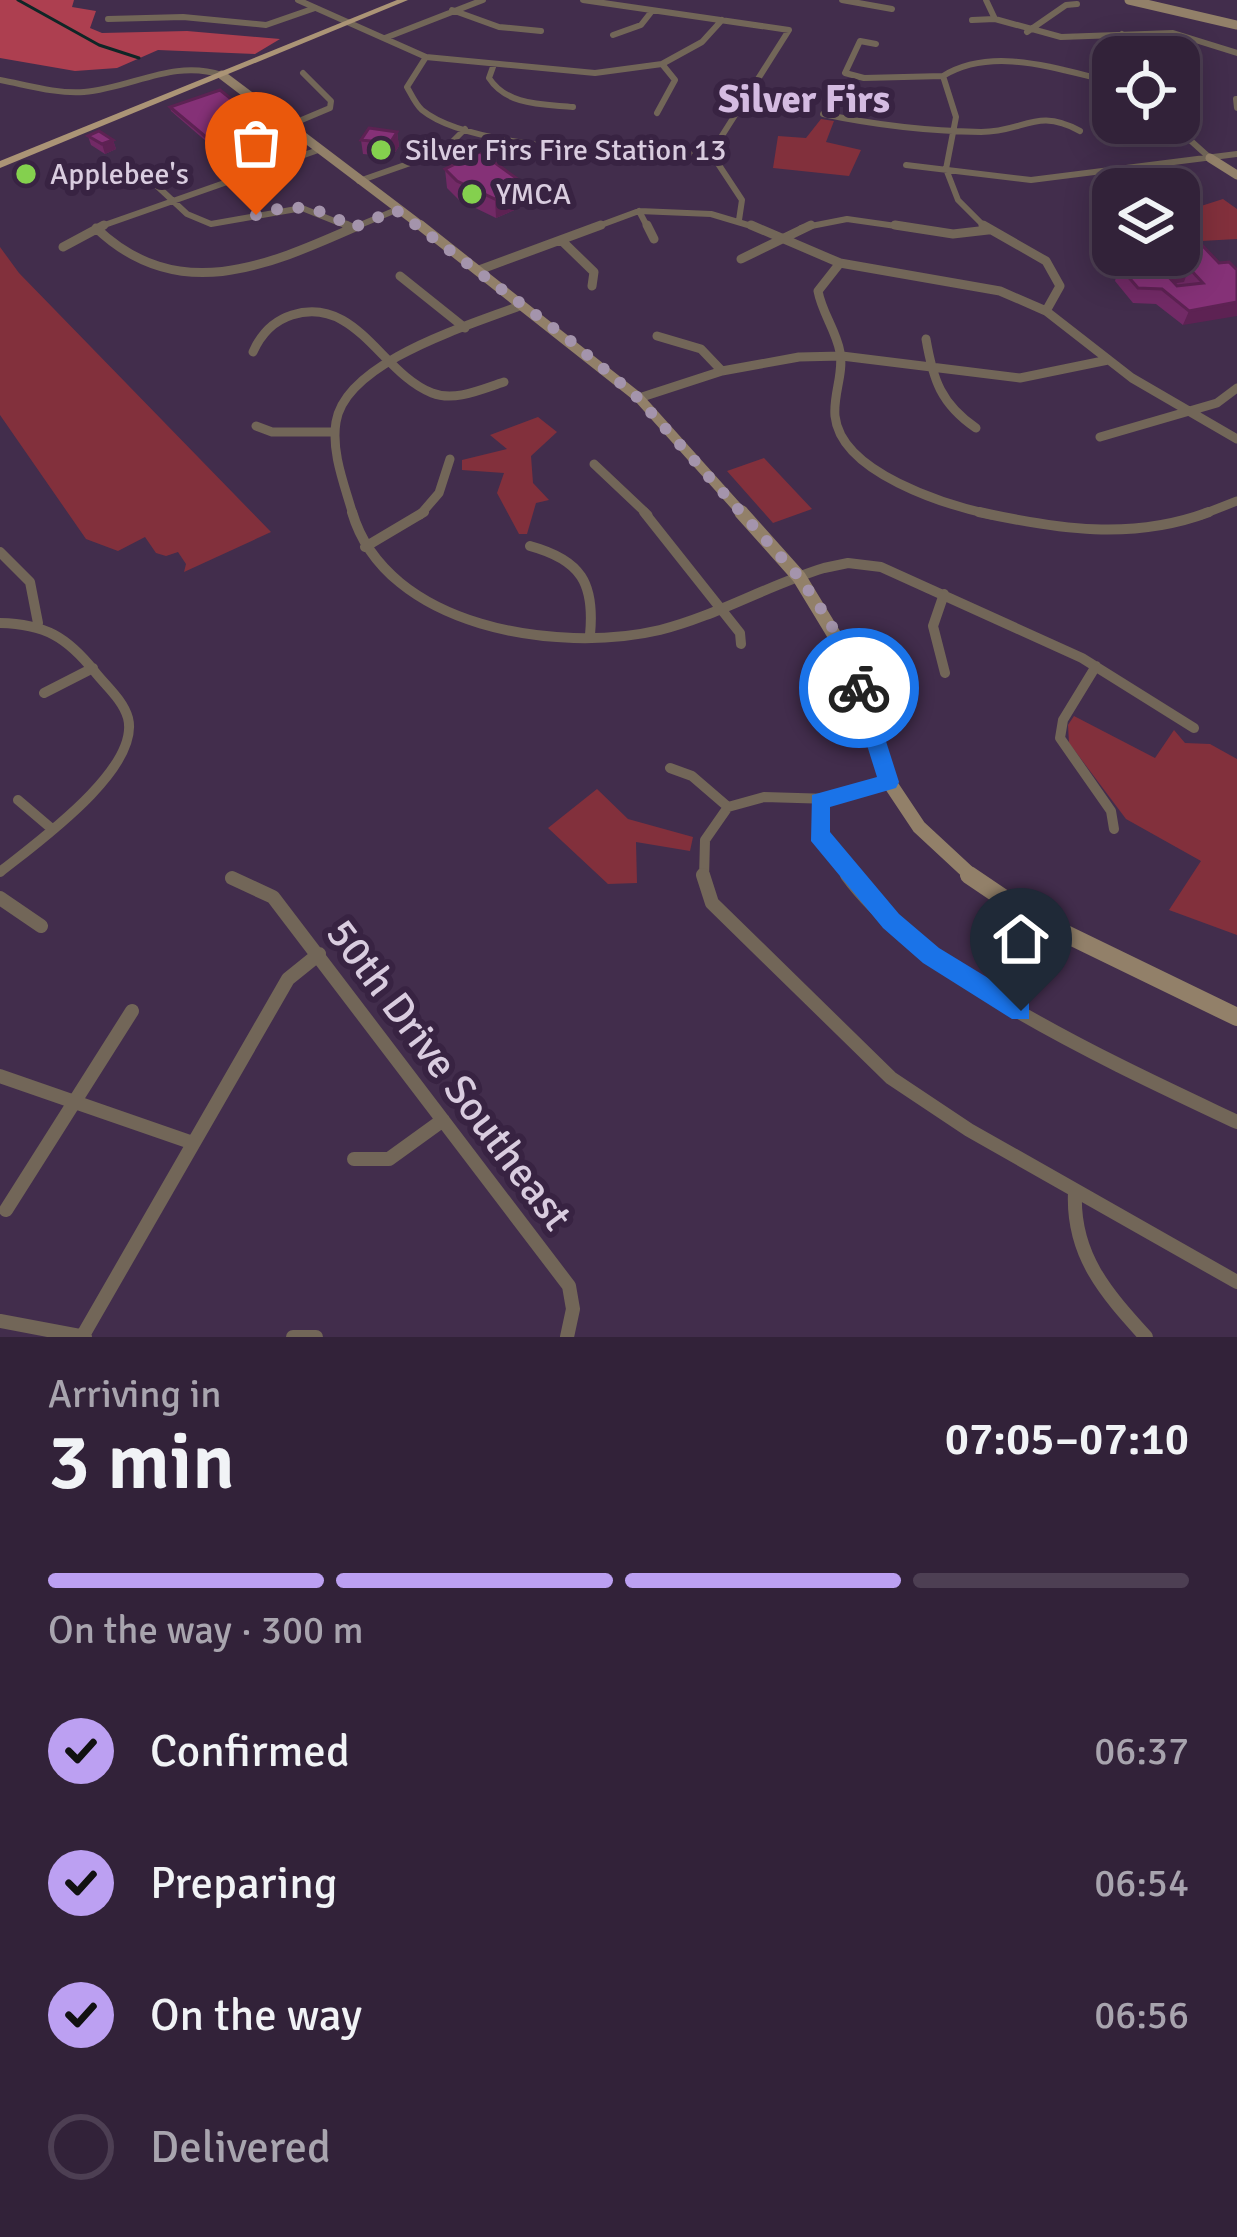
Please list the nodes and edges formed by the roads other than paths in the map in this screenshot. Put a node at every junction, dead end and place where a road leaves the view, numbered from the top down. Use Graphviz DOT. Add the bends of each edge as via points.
graph roads {
  1 [pos="298,0"];
  2 [pos="404,0"];
  3 [pos="483,0"];
  4 [pos="584,0"];
  5 [pos="842,0"];
  6 [pos="1129,0"];
  7 [pos="985,2"];
  8 [pos="166,4"];
  9 [pos="1077,4"];
  10 [pos="315,8"];
  11 [pos="892,9"];
  12 [pos="452,10"];
  13 [pos="652,11"];
  14 [pos="163,16"];
  15 [pos="108,19"];
  16 [pos="995,19"];
  17 [pos="722,20"];
  18 [pos="972,20"];
  19 [pos="349,23"];
  20 [pos="1237,25"];
  21 [pos="542,31"];
  22 [pos="1027,32"];
  23 [pos="1122,34"];
  24 [pos="614,35"];
  25 [pos="1125,36"];
  26 [pos="385,38"];
  27 [pos="876,44"];
  28 [pos="1237,53"];
  29 [pos="425,57"];
  30 [pos="494,64"];
  31 [pos="662,64"];
  32 [pos="303,74"];
  33 [pos="222,75"];
  34 [pos="943,76"];
  35 [pos="1092,79"];
  36 [pos="0,80"];
  37 [pos="1236,98"];
  38 [pos="573,106"];
  39 [pos="1237,109"];
  40 [pos="657,112"];
  41 [pos="823,113"];
  42 [pos="292,124"];
  43 [pos="955,128"];
  44 [pos="465,129"];
  45 [pos="1080,131"];
  46 [pos="1195,144"];
  47 [pos="320,149"];
  48 [pos="711,153"];
  49 [pos="1237,154"];
  50 [pos="1210,158"];
  51 [pos="0,165"];
  52 [pos="906,165"];
  53 [pos="1033,166"];
  54 [pos="946,170"];
  55 [pos="1237,176"];
  56 [pos="1036,179"];
  57 [pos="359,181"];
  58 [pos="157,186"];
  59 [pos="173,200"];
  60 [pos="396,210"];
  61 [pos="639,211"];
  62 [pos="740,220"];
  63 [pos="96,228"];
  64 [pos="352,228"];
  65 [pos="988,230"];
  66 [pos="777,237"];
  67 [pos="654,239"];
  68 [pos="561,240"];
  69 [pos="63,247"];
  70 [pos="741,259"];
  71 [pos="840,262"];
  72 [pos="479,270"];
  73 [pos="400,276"];
  74 [pos="592,286"];
  75 [pos="522,305"];
  76 [pos="1046,311"];
  77 [pos="465,328"];
  78 [pos="657,336"];
  79 [pos="926,339"];
  80 [pos="253,352"];
  81 [pos="842,356"];
  82 [pos="1108,360"];
  83 [pos="392,363"];
  84 [pos="931,366"];
  85 [pos="722,370"];
  86 [pos="504,382"];
  87 [pos="1237,388"];
  88 [pos="638,398"];
  89 [pos="1183,411"];
  90 [pos="256,426"];
  91 [pos="976,428"];
  92 [pos="334,432"];
  93 [pos="1100,437"];
  94 [pos="1237,439"];
  95 [pos="450,459"];
  96 [pos="594,464"];
  97 [pos="1237,501"];
  98 [pos="530,546"];
  99 [pos="365,547"];
  100 [pos="0,552"];
  101 [pos="800,578"];
  102 [pos="944,594"];
  103 [pos="721,608"];
  104 [pos="0,623"];
  105 [pos="38,623"];
  106 [pos="590,635"];
  107 [pos="741,644"];
  108 [pos="1096,666"];
  109 [pos="93,668"];
  110 [pos="945,673"];
  111 [pos="44,693"];
  112 [pos="1194,728"];
  113 [pos="670,768"];
  114 [pos="889,782"];
  115 [pos="18,800"];
  116 [pos="820,801"];
  117 [pos="728,807"];
  118 [pos="52,829"];
  119 [pos="1114,829"];
  120 [pos="0,872"];
  121 [pos="232,878"];
  122 [pos="0,898"];
  123 [pos="41,926"];
  124 [pos="319,954"];
  125 [pos="132,1011"];
  126 [pos="1237,1017"];
  127 [pos="0,1076"];
  128 [pos="74,1102"];
  129 [pos="443,1120"];
  130 [pos="1237,1122"];
  131 [pos="193,1143"];
  132 [pos="354,1159"];
  133 [pos="1075,1192"];
  134 [pos="6,1210"];
  135 [pos="1237,1282"];
  136 [pos="0,1321"];
  137 [pos="83,1337"];
  138 [pos="293,1337"];
  139 [pos="316,1337"];
  140 [pos="566,1337"];
  141 [pos="1146,1337"];
  1 -- 10 [label="street"];
  2 -- 19 [label="main road"];
  3 -- 12 [label="street"];
  4 -- 13 [label="street"];
  5 -- 11 [label="street"];
  6 -- 20 [label="street"];
  7 -- 16 [label="street"];
  8 -- 14 [label="street"];
  9 -- 22 [label="street"];
  10 -- 14 [label="street" via="266,25"];
  10 -- 19 [label="street"];
  12 -- 21 [label="street"];
  12 -- 26 [label="street"];
  13 -- 17 [label="street"];
  13 -- 24 [label="street" via="638,28"];
  14 -- 15 [label="street"];
  16 -- 18 [label="street"];
  16 -- 22 [label="street"];
  17 -- 31 [label="street"];
  17 -- 48 [label="street" via="789,30"];
  19 -- 26 [label="street"];
  19 -- 33 [label="main road"];
  22 -- 23 [label="street"];
  23 -- 25 [label="street"];
  23 -- 28 [label="street" via="1175,33"];
  26 -- 29 [label="street"];
  27 -- 34 [label="street" via="860,41 845,73"];
  29 -- 30 [label="street"];
  29 -- 44 [label="street" via="404,89 418,110"];
  30 -- 31 [label="street" via="596,73"];
  30 -- 38 [label="street" via="488,78 500,93"];
  31 -- 40 [label="street" via="675,80"];
  32 -- 42 [label="street" via="330,108"];
  33 -- 36 [label="street" via="178,66 84,92"];
  33 -- 42 [label="street"];
  33 -- 51 [label="main road"];
  34 -- 35 [label="street" via="972,61"];
  34 -- 43 [label="street"];
  37 -- 39 [label="street"];
  41 -- 43 [label="street"];
  42 -- 47 [label="street"];
  43 -- 45 [label="street" via="987,132 1046,118"];
  43 -- 54 [label="street"];
  44 -- 48 [label="street" via="613,152"];
  44 -- 57 [label="street" via="442,152"];
  46 -- 50 [label="street"];
  47 -- 57 [label="street"];
  47 -- 59 [label="street"];
  48 -- 62 [label="street" via="742,200"];
  49 -- 50 [label="street"];
  50 -- 55 [label="street"];
  50 -- 56 [label="street"];
  52 -- 54 [label="street"];
  53 -- 56 [label="street"];
  54 -- 56 [label="street"];
  54 -- 65 [label="street" via="958,200"];
  57 -- 60 [label="street"];
  58 -- 59 [label="street"];
  59 -- 63 [label="street"];
  59 -- 64 [label="street" via="200,220 230,222 285,207 321,209"];
  60 -- 64 [label="street"];
  60 -- 72 [label="street"];
  61 -- 62 [label="street"];
  61 -- 67 [label="street"];
  61 -- 68 [label="street"];
  62 -- 66 [label="street"];
  63 -- 64 [label="street" via="144,265 216,272 261,265"];
  63 -- 69 [label="street"];
  65 -- 66 [label="street" via="964,236 847,219"];
  65 -- 76 [label="street" via="1054,272 1060,286"];
  66 -- 70 [label="street"];
  66 -- 71 [label="street"];
  68 -- 72 [label="street"];
  68 -- 74 [label="street" via="594,272"];
  71 -- 76 [label="street" via="956,280"];
  71 -- 81 [label="street" via="818,292"];
  72 -- 75 [label="street"];
  73 -- 77 [label="street"];
  75 -- 77 [label="street"];
  75 -- 88 [label="street"];
  76 -- 82 [label="street"];
  77 -- 83 [label="street"];
  78 -- 85 [label="street" via="701,349"];
  79 -- 84 [label="street"];
  80 -- 83 [label="street" via="267,328 316,310 336,315"];
  81 -- 84 [label="street"];
  81 -- 85 [label="street"];
  81 -- 97 [label="street" via="839,432 886,475 945,502 1088,533 1145,530"];
  82 -- 84 [label="street" via="1021,378"];
  82 -- 89 [label="street"];
  83 -- 86 [label="street" via="437,395"];
  83 -- 92 [label="street" via="351,387"];
  84 -- 91 [label="street" via="935,392"];
  85 -- 88 [label="street"];
  87 -- 89 [label="street"];
  88 -- 101 [label="street"];
  89 -- 93 [label="street"];
  89 -- 94 [label="street"];
  90 -- 92 [label="street"];
  92 -- 99 [label="street"];
  95 -- 99 [label="street" via="445,491 430,508"];
  96 -- 103 [label="street" via="654,521"];
  98 -- 106 [label="street" via="572,560 586,575 594,601"];
  99 -- 106 [label="street" via="424,603 452,616"];
  100 -- 105 [label="street" via="38,596"];
  101 -- 102 [label="street" via="867,563"];
  101 -- 103 [label="street"];
  101 -- 114 [label="street" via="850,661"];
  102 -- 108 [label="street"];
  102 -- 110 [label="street" via="933,626"];
  103 -- 106 [label="street" via="631,637"];
  103 -- 107 [label="street"];
  104 -- 105 [label="street"];
  105 -- 109 [label="street" via="63,634"];
  108 -- 112 [label="street"];
  108 -- 119 [label="street" via="1060,738 1111,811"];
  109 -- 111 [label="street"];
  109 -- 118 [label="street" via="130,730 86,798"];
  113 -- 117 [label="street"];
  114 -- 116 [label="street"];
  114 -- 126 [label="street" via="969,875 1031,916"];
  115 -- 118 [label="street"];
  116 -- 117 [label="street" via="773,794"];
  116 -- 130 [label="street" via="827,850 931,956 1040,1022"];
  117 -- 133 [label="street" via="702,844 698,870 712,903 891,1078"];
  118 -- 120 [label="street"];
  121 -- 124 [label="street, 50th Drive Southeast" via="273,897"];
  122 -- 123 [label="street"];
  124 -- 129 [label="street, 50th Drive Southeast"];
  124 -- 131 [label="street" via="288,980"];
  125 -- 128 [label="street"];
  127 -- 128 [label="street"];
  128 -- 131 [label="street"];
  128 -- 134 [label="street"];
  129 -- 132 [label="street" via="389,1159"];
  129 -- 140 [label="street, 50th Drive Southeast" via="569,1286"];
  131 -- 137 [label="street"];
  133 -- 135 [label="street"];
  133 -- 141 [label="street" via="1070,1223 1082,1258"];
  136 -- 137 [label="street"];
  138 -- 139 [label="street"];
}
